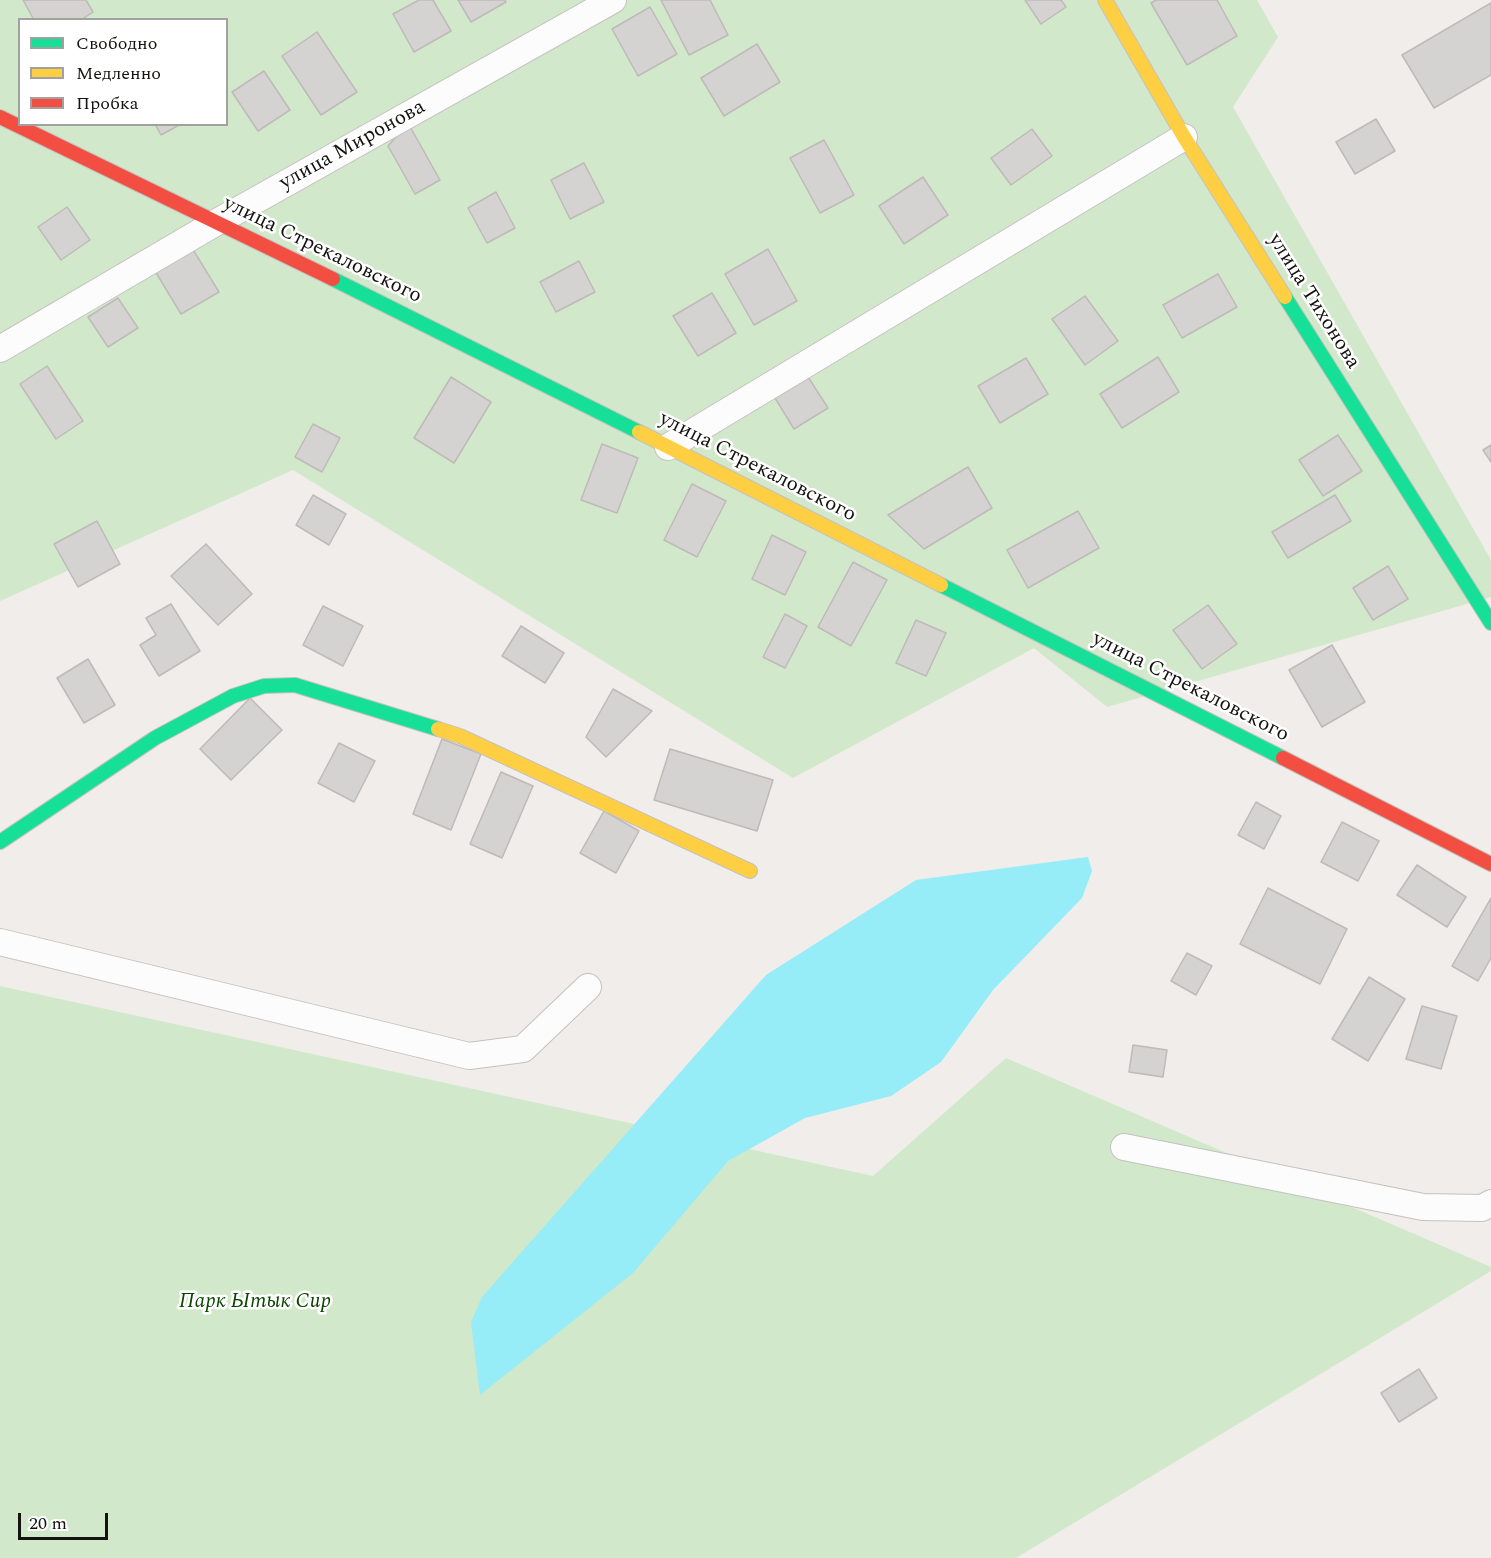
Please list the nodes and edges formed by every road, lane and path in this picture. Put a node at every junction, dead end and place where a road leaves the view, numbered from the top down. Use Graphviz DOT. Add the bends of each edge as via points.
graph roads {
  1 [pos="613,0"];
  2 [pos="1104,0"];
  3 [pos="0,117"];
  4 [pos="18,126"];
  5 [pos="19,126"];
  6 [pos="1184,137"];
  7 [pos="217,222"];
  8 [pos="0,349"];
  9 [pos="668,447"];
  10 [pos="1491,623"];
  11 [pos="0,842"];
  12 [pos="1491,864"];
  13 [pos="750,871"];
  14 [pos="0,942"];
  15 [pos="588,987"];
  16 [pos="1124,1147"];
  17 [pos="1491,1203"];
  1 -- 7 [label="street, улица Миронова"];
  2 -- 6 [label="street, улица Тихонова"];
  3 -- 4 [label="street, улица Стрекаловского"];
  5 -- 7 [label="street, улица Стрекаловского"];
  6 -- 9 [label="street"];
  6 -- 10 [label="street, улица Тихонова"];
  7 -- 8 [label="street, улица Миронова"];
  7 -- 9 [label="street, улица Стрекаловского"];
  9 -- 12 [label="street, улица Стрекаловского"];
  11 -- 13 [label="street" via="154,738 233,696 264,686 295,685 460,736"];
  14 -- 15 [label="street" via="470,1056 523,1049"];
  16 -- 17 [label="street" via="1423,1208 1482,1208"];
}
